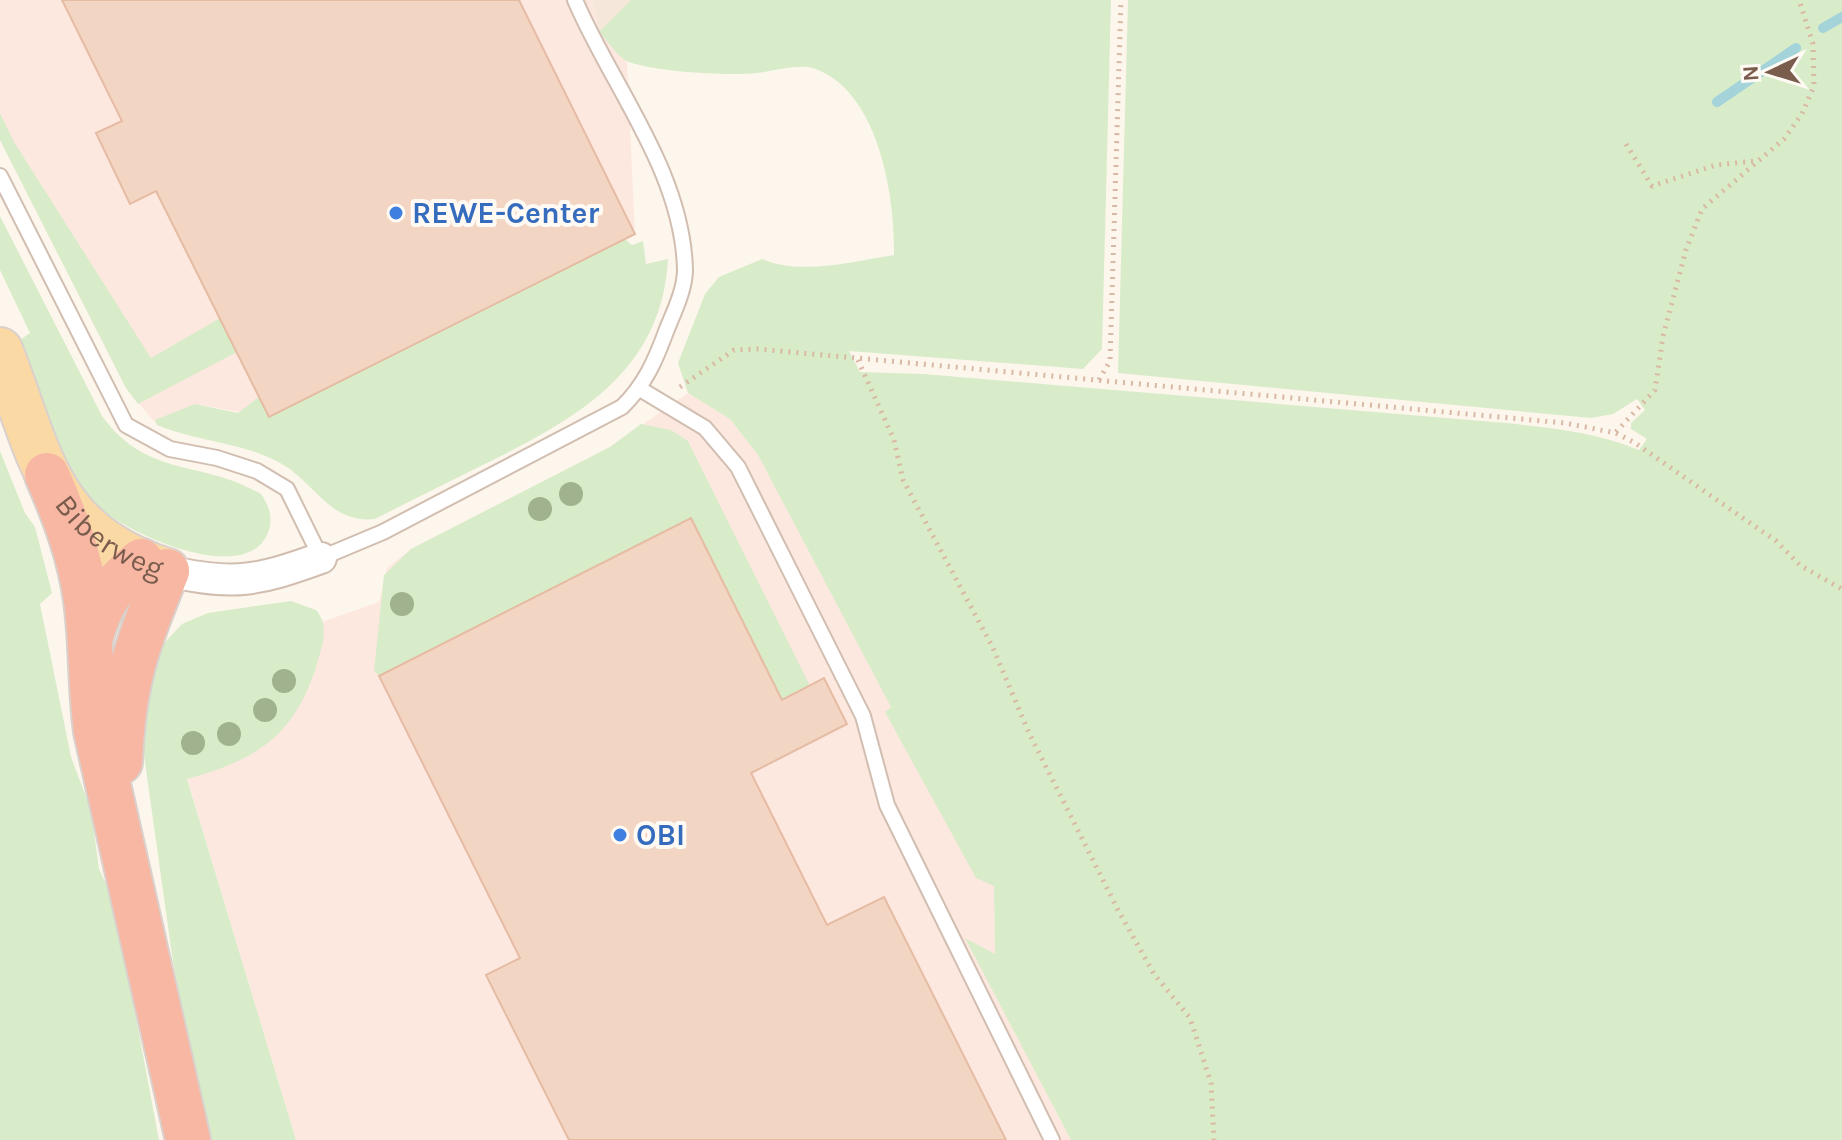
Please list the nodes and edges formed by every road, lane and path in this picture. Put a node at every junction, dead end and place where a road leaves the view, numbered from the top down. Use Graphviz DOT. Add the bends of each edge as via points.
graph roads {
  1 [pos="575,0"];
  2 [pos="1121,0"];
  3 [pos="1799,0"];
  4 [pos="1626,144"];
  5 [pos="1757,161"];
  6 [pos="0,176"];
  7 [pos="0,350"];
  8 [pos="858,360"];
  9 [pos="1099,380"];
  10 [pos="640,389"];
  11 [pos="662,403"];
  12 [pos="1616,433"];
  13 [pos="47,475"];
  14 [pos="321,558"];
  15 [pos="154,566"];
  16 [pos="1842,589"];
  17 [pos="88,646"];
  18 [pos="124,844"];
  19 [pos="188,1140"];
  20 [pos="1052,1140"];
  21 [pos="1214,1140"];
  1 -- 10 [label="lane" via="662,174 679,228 685,273 660,349"];
  2 -- 9 [label="path" via="1110,361"];
  3 -- 5 [label="path" via="1813,44 1814,86 1793,127"];
  4 -- 5 [label="path" via="1652,186 1716,165"];
  5 -- 12 [label="path" via="1702,209 1663,336 1655,390"];
  6 -- 14 [label="lane" via="126,425 170,449 257,471 287,489"];
  7 -- 13 [label="main road, Biberweg"];
  8 -- 9 [label="path"];
  8 -- 11 [label="path" via="734,350"];
  8 -- 21 [label="path" via="894,440 903,480 993,648 1029,733 1118,910 1154,974 1190,1018 1211,1083"];
  9 -- 12 [label="path" via="1565,423"];
  10 -- 11 [label="lane"];
  10 -- 14 [label="lane" via="622,407 383,532"];
  11 -- 20 [label="lane" via="705,428 738,467 863,716 887,805"];
  12 -- 16 [label="path" via="1695,482 1776,541 1801,566"];
  13 -- 15 [label="main road, Biberweg" via="85,527"];
  13 -- 17 [label="highway" via="78,558"];
  14 -- 15 [label="street, Biberweg" via="245,581 202,578"];
  15 -- 17 [label="highway" via="116,582 103,600"];
  15 -- 18 [label="highway" via="125,685 119,776"];
  17 -- 18 [label="highway" via="96,731"];
  18 -- 19 [label="highway"];
}
